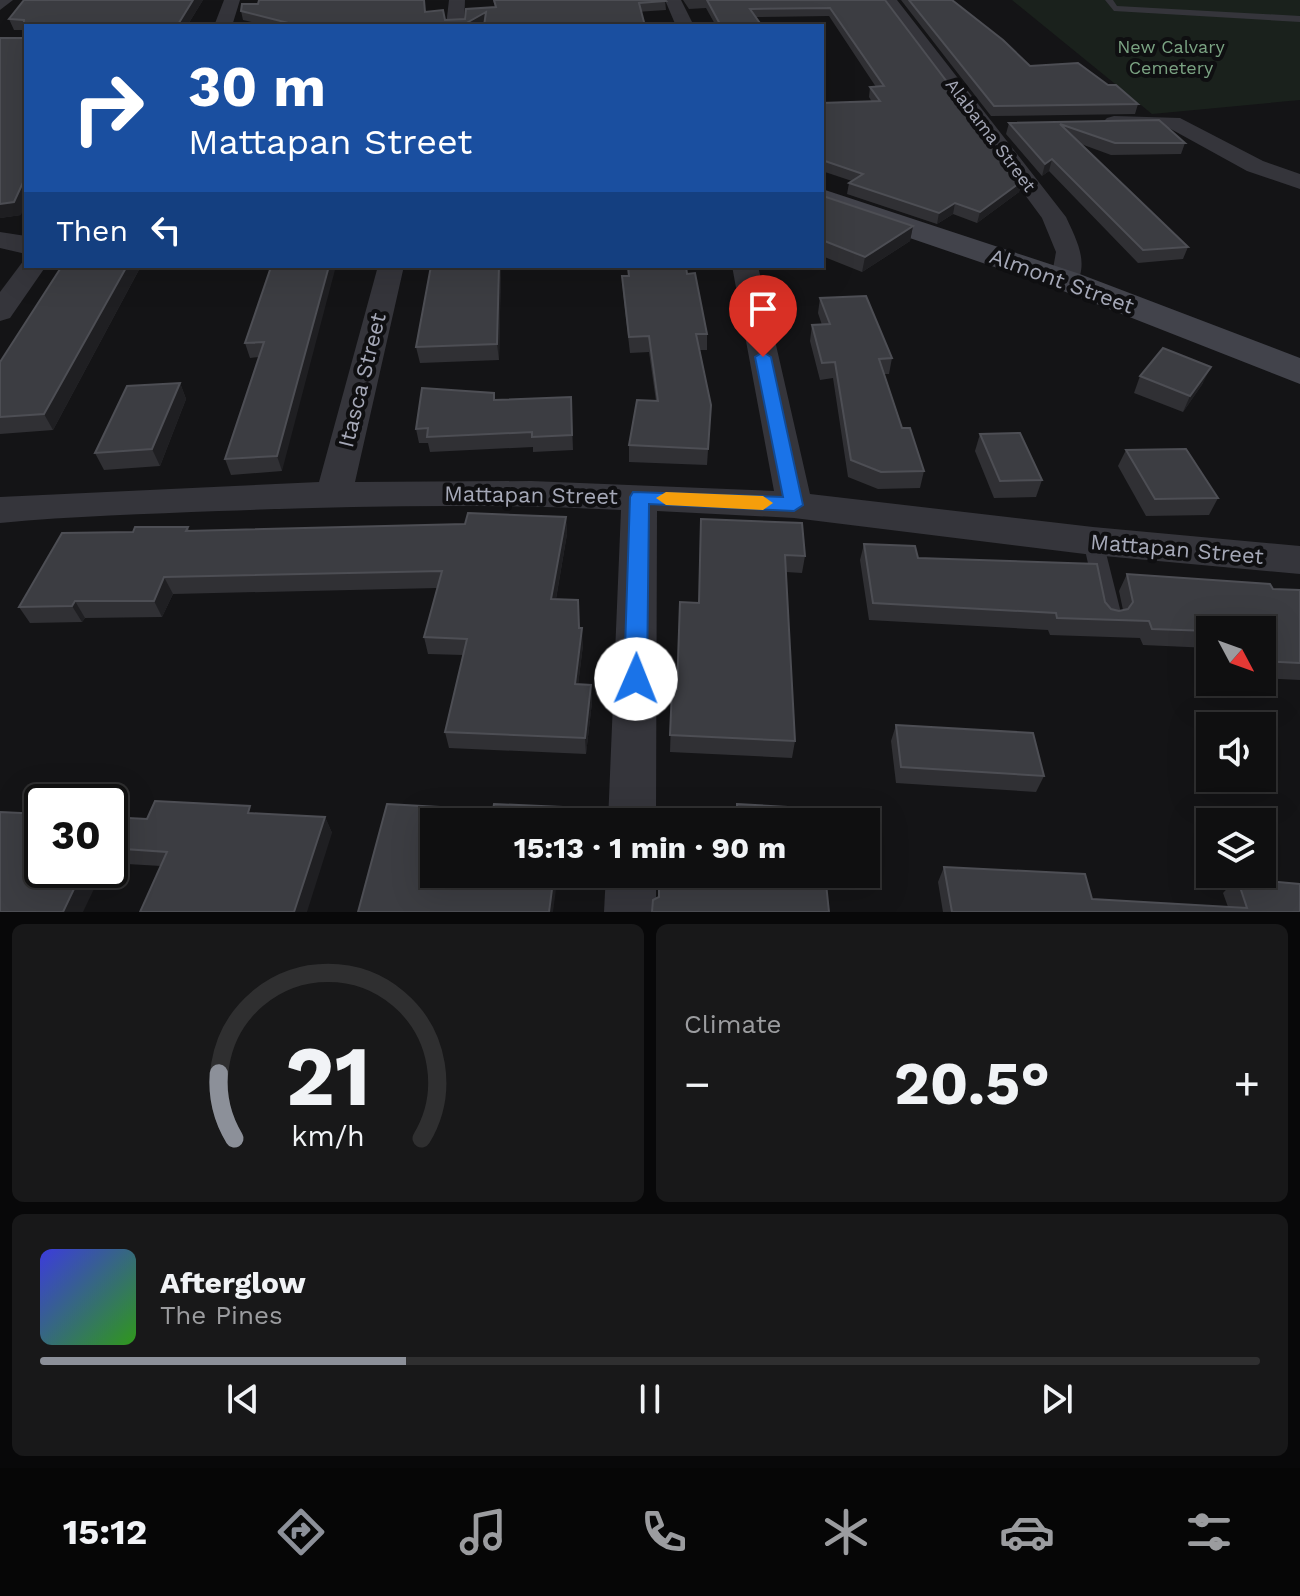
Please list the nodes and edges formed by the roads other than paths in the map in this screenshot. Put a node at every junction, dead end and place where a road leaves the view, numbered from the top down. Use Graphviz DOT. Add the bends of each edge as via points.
graph roads {
  1 [pos="5,0"];
  2 [pos="232,0"];
  3 [pos="457,0"];
  4 [pos="673,0"];
  5 [pos="889,0"];
  6 [pos="1112,4"];
  7 [pos="0,5"];
  8 [pos="1300,19"];
  9 [pos="224,24"];
  10 [pos="455,24"];
  11 [pos="684,24"];
  12 [pos="1099,122"];
  13 [pos="983,125"];
  14 [pos="1012,125"];
  15 [pos="1300,182"];
  16 [pos="824,199"];
  17 [pos="0,240"];
  18 [pos="24,244"];
  19 [pos="32,268"];
  20 [pos="390,268"];
  21 [pos="745,268"];
  22 [pos="1065,280"];
  23 [pos="0,312"];
  24 [pos="1300,372"];
  25 [pos="334,494"];
  26 [pos="639,497"];
  27 [pos="794,505"];
  28 [pos="0,510"];
  29 [pos="1093,541"];
  30 [pos="1300,560"];
  31 [pos="1111,617"];
  32 [pos="632,808"];
  33 [pos="631,888"];
  34 [pos="630,912"];
  1 -- 7 [label="street"];
  2 -- 9 [label="street"];
  3 -- 10 [label="street"];
  4 -- 11 [label="street"];
  5 -- 13 [label="street, Alabama Street"];
  6 -- 8 [label="lane"];
  12 -- 15 [label="street" via="1173,122 1255,166"];
  13 -- 14 [label="street"];
  13 -- 22 [label="street, Alabama Street" via="1054,217 1069,252"];
  16 -- 22 [label="street, Almont Street"];
  17 -- 18 [label="street"];
  19 -- 23 [label="street"];
  20 -- 25 [label="street, Itasca Street"];
  21 -- 27 [label="street"];
  22 -- 24 [label="street, Almont Street"];
  25 -- 26 [label="street, Mattapan Street"];
  25 -- 28 [label="street, Mattapan Street"];
  26 -- 27 [label="street, Mattapan Street"];
  26 -- 32 [label="street"];
  27 -- 29 [label="street, Mattapan Street"];
  29 -- 30 [label="street, Mattapan Street"];
  29 -- 31 [label="lane"];
  33 -- 34 [label="street"];
}
